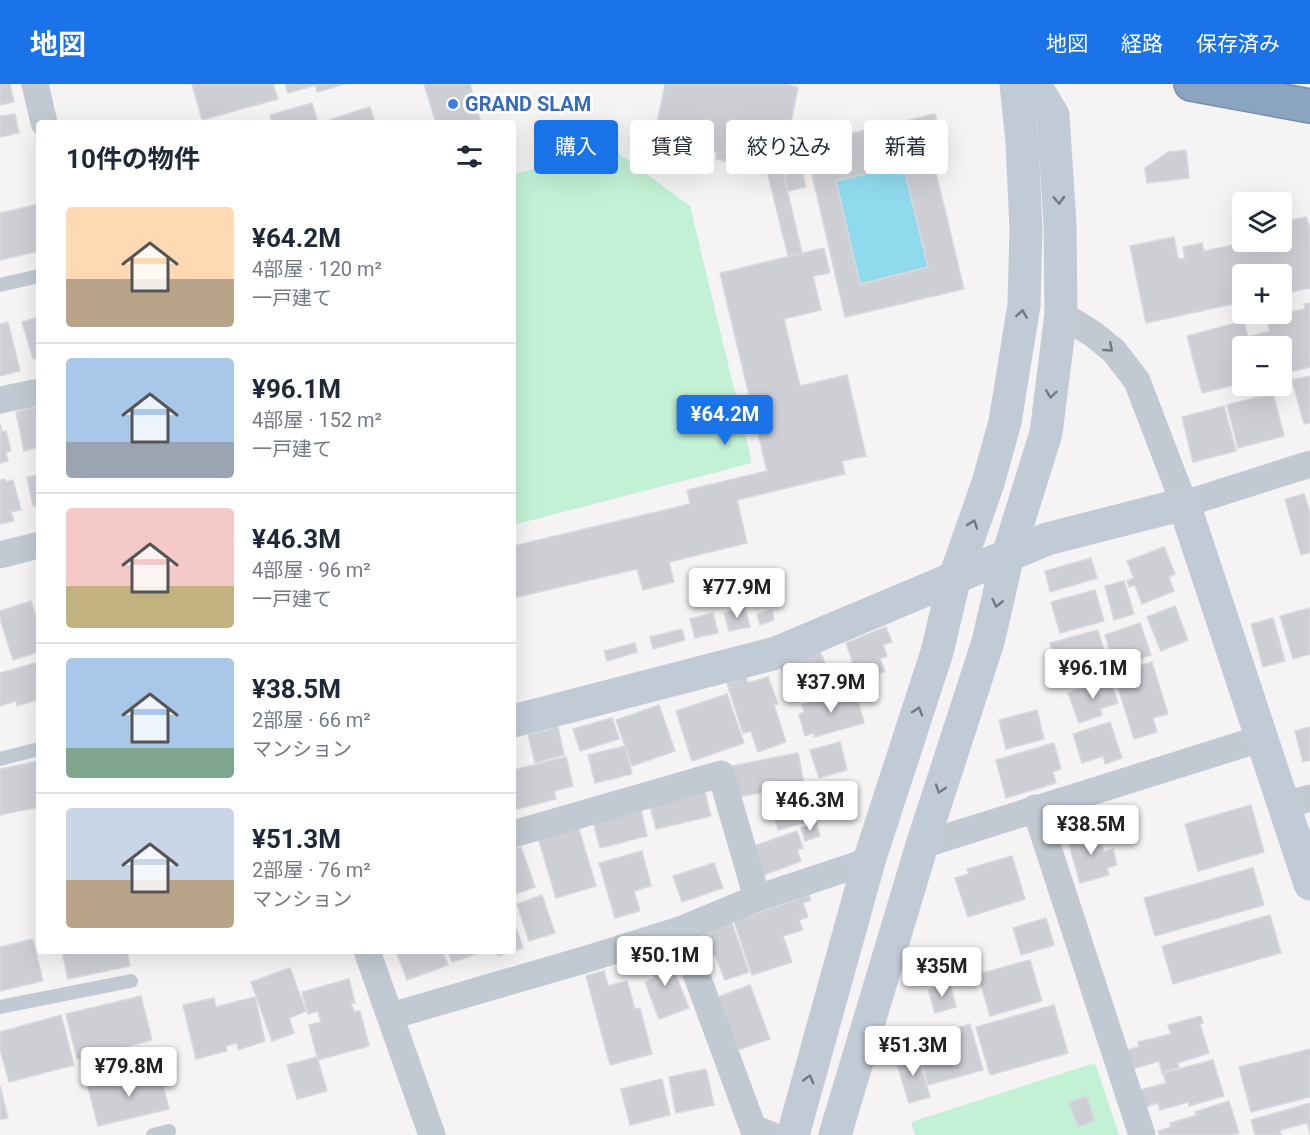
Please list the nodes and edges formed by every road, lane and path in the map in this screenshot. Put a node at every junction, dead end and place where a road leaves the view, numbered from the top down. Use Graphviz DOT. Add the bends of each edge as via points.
graph roads {
  1 [pos="34,84"];
  2 [pos="1016,84"];
  3 [pos="1034,84"];
  4 [pos="1191,84"];
  5 [pos="1228,84"];
  6 [pos="1310,99"];
  7 [pos="1310,106"];
  8 [pos="43,120"];
  9 [pos="36,277"];
  10 [pos="0,285"];
  11 [pos="1062,314"];
  12 [pos="36,393"];
  13 [pos="0,400"];
  14 [pos="1310,464"];
  15 [pos="1184,504"];
  16 [pos="36,546"];
  17 [pos="0,555"];
  18 [pos="1008,555"];
  19 [pos="955,577"];
  20 [pos="516,720"];
  21 [pos="1263,738"];
  22 [pos="36,750"];
  23 [pos="0,759"];
  24 [pos="1297,801"];
  25 [pos="1035,808"];
  26 [pos="516,833"];
  27 [pos="922,845"];
  28 [pos="869,861"];
  29 [pos="1310,884"];
  30 [pos="757,898"];
  31 [pos="680,930"];
  32 [pos="368,954"];
  33 [pos="131,981"];
  34 [pos="0,1007"];
  35 [pos="391,1016"];
  36 [pos="169,1131"];
  37 [pos="153,1135"];
  38 [pos="432,1135"];
  39 [pos="771,1135"];
  40 [pos="793,1135"];
  41 [pos="835,1135"];
  42 [pos="1142,1135"];
  1 -- 8 [label="street"];
  19 -- 2 [label="street, one-way" via="1005,422 1024,305 1026,229"];
  3 -- 11 [label="street, one-way" via="1053,115"];
  4 -- 7 [label="highway"];
  5 -- 6 [label="highway"];
  9 -- 10 [label="lane"];
  11 -- 15 [label="street, one-way" via="1114,351 1137,381"];
  11 -- 18 [label="street, one-way" via="1046,433"];
  12 -- 13 [label="street"];
  14 -- 15 [label="street"];
  15 -- 18 [label="street" via="1047,539"];
  15 -- 21 [label="street"];
  16 -- 17 [label="street"];
  18 -- 19 [label="street"];
  18 -- 27 [label="street, one-way" via="988,642"];
  19 -- 20 [label="street" via="776,653"];
  28 -- 19 [label="street, one-way" via="937,652"];
  21 -- 24 [label="street"];
  21 -- 25 [label="street"];
  22 -- 23 [label="lane"];
  24 -- 29 [label="street"];
  25 -- 27 [label="street"];
  25 -- 42 [label="street"];
  26 -- 30 [label="street" via="721,774"];
  27 -- 41 [label="street"];
  28 -- 30 [label="street"];
  40 -- 28 [label="street, one-way"];
  30 -- 31 [label="street"];
  31 -- 35 [label="street"];
  31 -- 39 [label="street" via="753,1128"];
  32 -- 35 [label="street"];
  33 -- 34 [label="lane"];
  35 -- 38 [label="street"];
  36 -- 37 [label="lane"];
}
